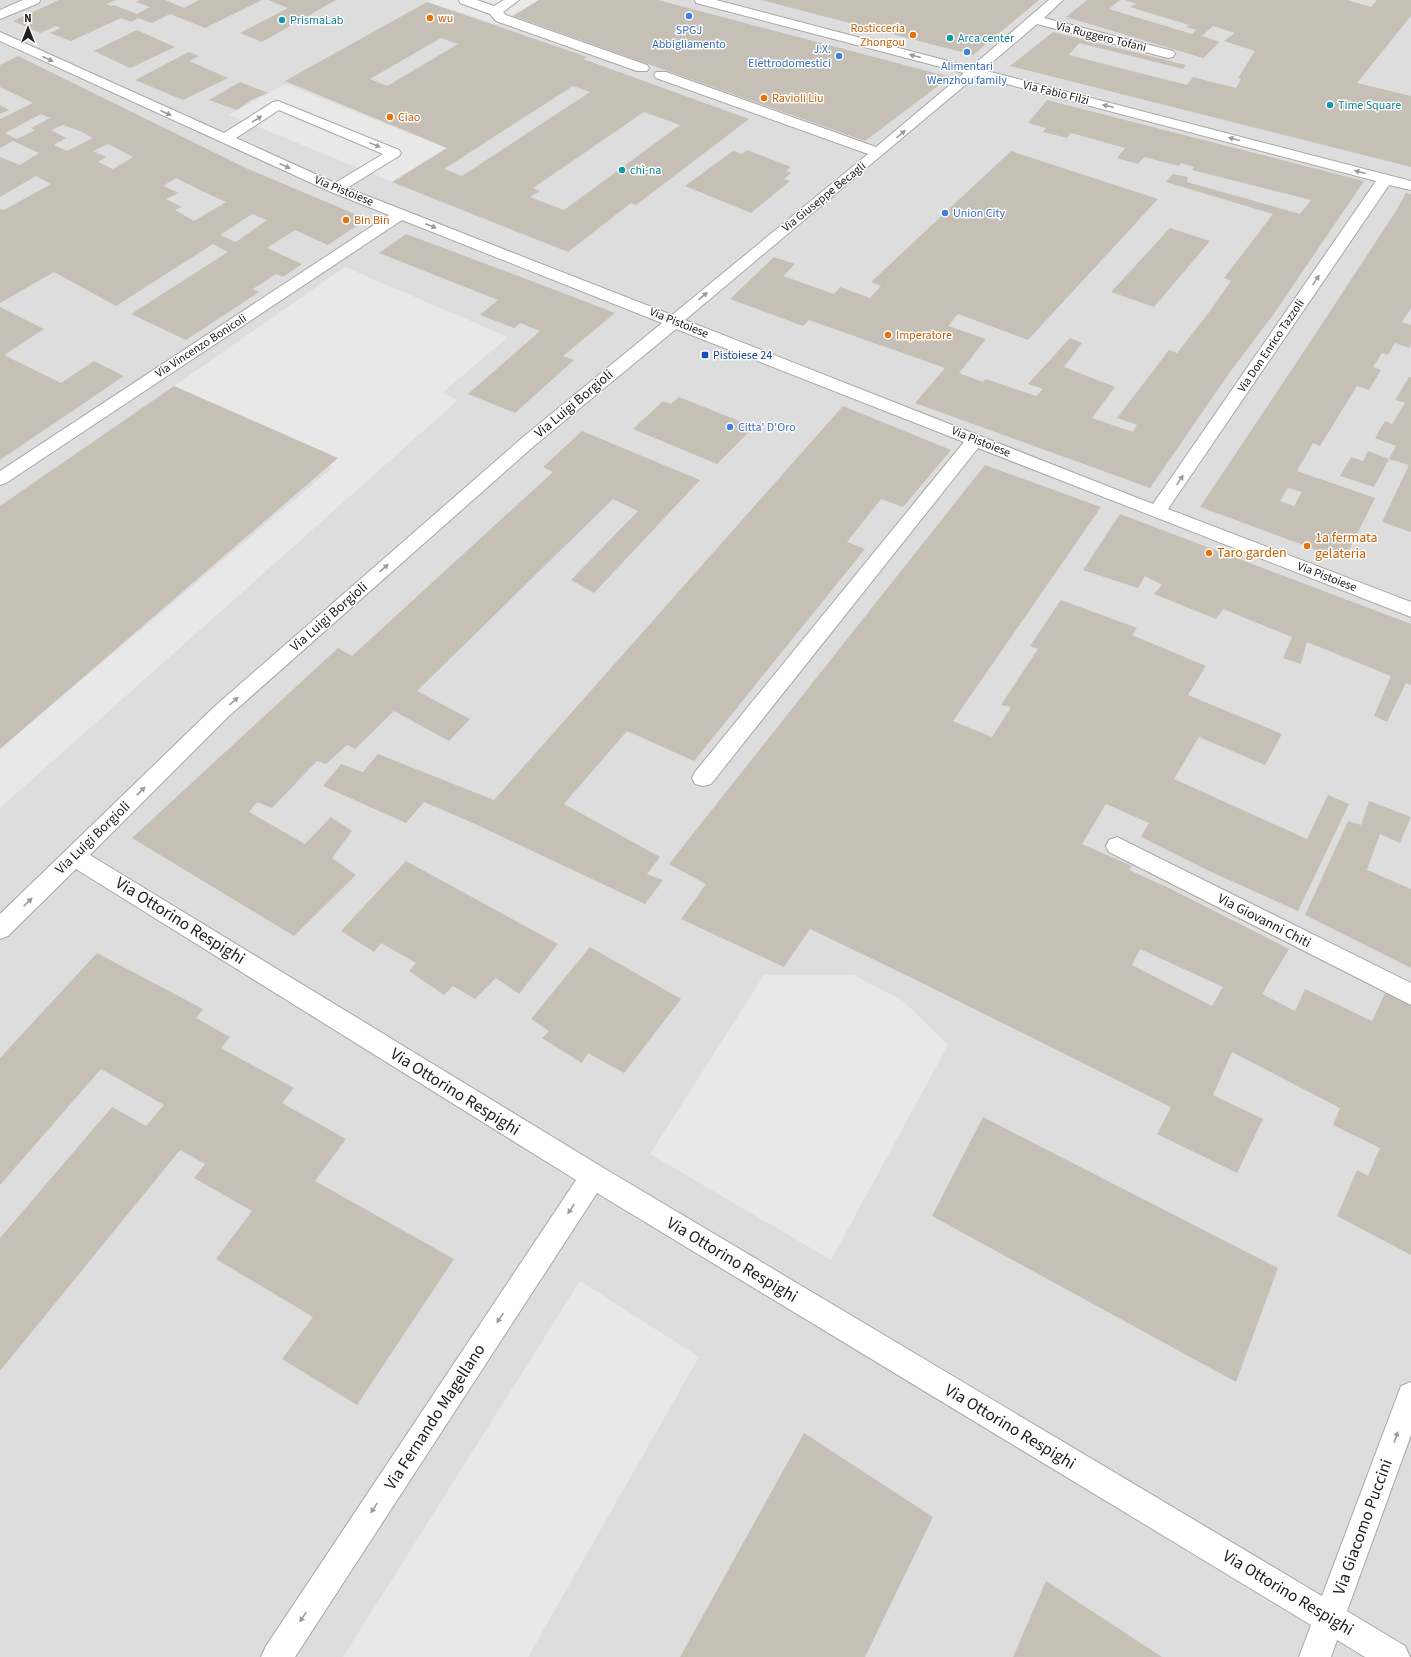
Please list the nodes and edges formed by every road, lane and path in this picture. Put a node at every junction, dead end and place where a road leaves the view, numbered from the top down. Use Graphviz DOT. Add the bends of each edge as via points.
graph roads {
  1 [pos="34,0"];
  2 [pos="464,0"];
  3 [pos="513,0"];
  4 [pos="701,0"];
  5 [pos="1057,0"];
  6 [pos="495,11"];
  7 [pos="0,15"];
  8 [pos="1033,19"];
  9 [pos="0,36"];
  10 [pos="1168,54"];
  11 [pos="642,68"];
  12 [pos="973,72"];
  13 [pos="661,76"];
  14 [pos="224,139"];
  15 [pos="878,153"];
  16 [pos="1385,179"];
  17 [pos="1411,186"];
  18 [pos="336,189"];
  19 [pos="401,214"];
  20 [pos="673,321"];
  21 [pos="975,440"];
  22 [pos="0,479"];
  23 [pos="1157,512"];
  24 [pos="1411,610"];
  25 [pos="702,778"];
  26 [pos="1117,846"];
  27 [pos="74,856"];
  28 [pos="0,929"];
  29 [pos="1411,995"];
  30 [pos="593,1176"];
  31 [pos="1411,1396"];
  32 [pos="1330,1618"];
  33 [pos="277,1657"];
  34 [pos="1315,1657"];
  35 [pos="1394,1657"];
  1 -- 7 [label="street"];
  2 -- 6 [label="street"];
  3 -- 6 [label="street"];
  12 -- 4 [label="street, Via Fabio Filzi, one-way"];
  5 -- 8 [label="street, Via Ruggero Tofani"];
  6 -- 11 [label="street" via="501,18"];
  8 -- 10 [label="street, Via Ruggero Tofani"];
  8 -- 12 [label="street, Via Ruggero Tofani"];
  9 -- 14 [label="street, Via Pistoiese, one-way"];
  15 -- 12 [label="street, Via Giuseppe Becagli, one-way"];
  16 -- 12 [label="street, Via Fabio Filzi, one-way"];
  13 -- 15 [label="street"];
  14 -- 18 [label="street, Via Pistoiese, one-way"];
  14 -- 18 [label="street, one-way" via="278,105 394,153"];
  20 -- 15 [label="street, Via Giuseppe Becagli, one-way"];
  16 -- 17 [label="street, Via Fabio Filzi"];
  23 -- 16 [label="street, Via Don Enrico Tazzoli, one-way"];
  18 -- 19 [label="street, Via Pistoiese"];
  19 -- 20 [label="street, Via Pistoiese, one-way"];
  19 -- 22 [label="street, Via Vincenzo Bonicoli"];
  20 -- 21 [label="street, Via Pistoiese"];
  27 -- 20 [label="street, Via Luigi Borgioli, one-way" via="222,711 528,442"];
  21 -- 23 [label="street, Via Pistoiese"];
  21 -- 25 [label="street"];
  23 -- 24 [label="street, Via Pistoiese"];
  26 -- 29 [label="street, Via Giovanni Chiti"];
  28 -- 27 [label="street, Via Luigi Borgioli, one-way"];
  27 -- 30 [label="street, Via Ottorino Respighi"];
  30 -- 32 [label="street, Via Ottorino Respighi"];
  30 -- 33 [label="street, Via Fernando Magellano, one-way"];
  32 -- 31 [label="street, Via Giacomo Puccini, one-way"];
  32 -- 34 [label="street, Via Giacomo Puccini"];
  32 -- 35 [label="street, Via Ottorino Respighi"];
}
